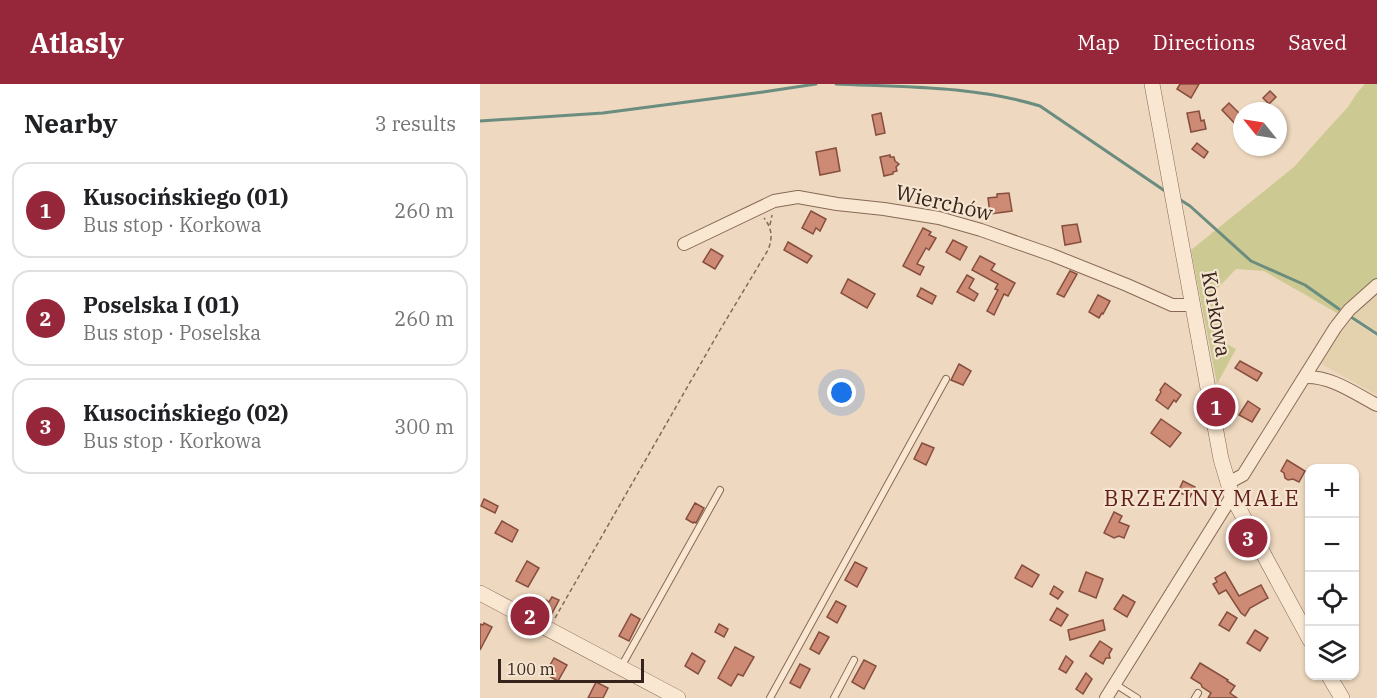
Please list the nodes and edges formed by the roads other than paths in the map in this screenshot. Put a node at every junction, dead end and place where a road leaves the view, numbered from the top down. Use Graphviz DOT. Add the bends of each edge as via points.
graph roads {
  1 [pos="1152,84"];
  2 [pos="684,244"];
  3 [pos="1377,285"];
  4 [pos="1193,305"];
  5 [pos="1305,377"];
  6 [pos="946,379"];
  7 [pos="1377,405"];
  8 [pos="720,490"];
  9 [pos="1231,490"];
  10 [pos="480,593"];
  11 [pos="1305,631"];
  12 [pos="855,660"];
  13 [pos="621,668"];
  14 [pos="1332,680"];
  15 [pos="1114,684"];
  16 [pos="678,698"];
  17 [pos="770,698"];
  18 [pos="834,698"];
  19 [pos="1106,698"];
  20 [pos="1137,698"];
  21 [pos="1342,698"];
  1 -- 4 [label="street, Korkowa"];
  2 -- 4 [label="street, Wierchów" via="774,201 798,197 939,218 1052,255 1172,305"];
  3 -- 5 [label="street" via="1349,310"];
  4 -- 9 [label="street, Korkowa" via="1221,459"];
  5 -- 7 [label="street" via="1335,383"];
  5 -- 9 [label="street"];
  6 -- 17 [label="lane"];
  8 -- 13 [label="lane"];
  9 -- 11 [label="street, Korkowa"];
  9 -- 15 [label="street"];
  10 -- 13 [label="street"];
  12 -- 18 [label="lane"];
  13 -- 16 [label="street"];
  14 -- 21 [label="street"];
  15 -- 19 [label="street"];
  15 -- 20 [label="lane"];
}
